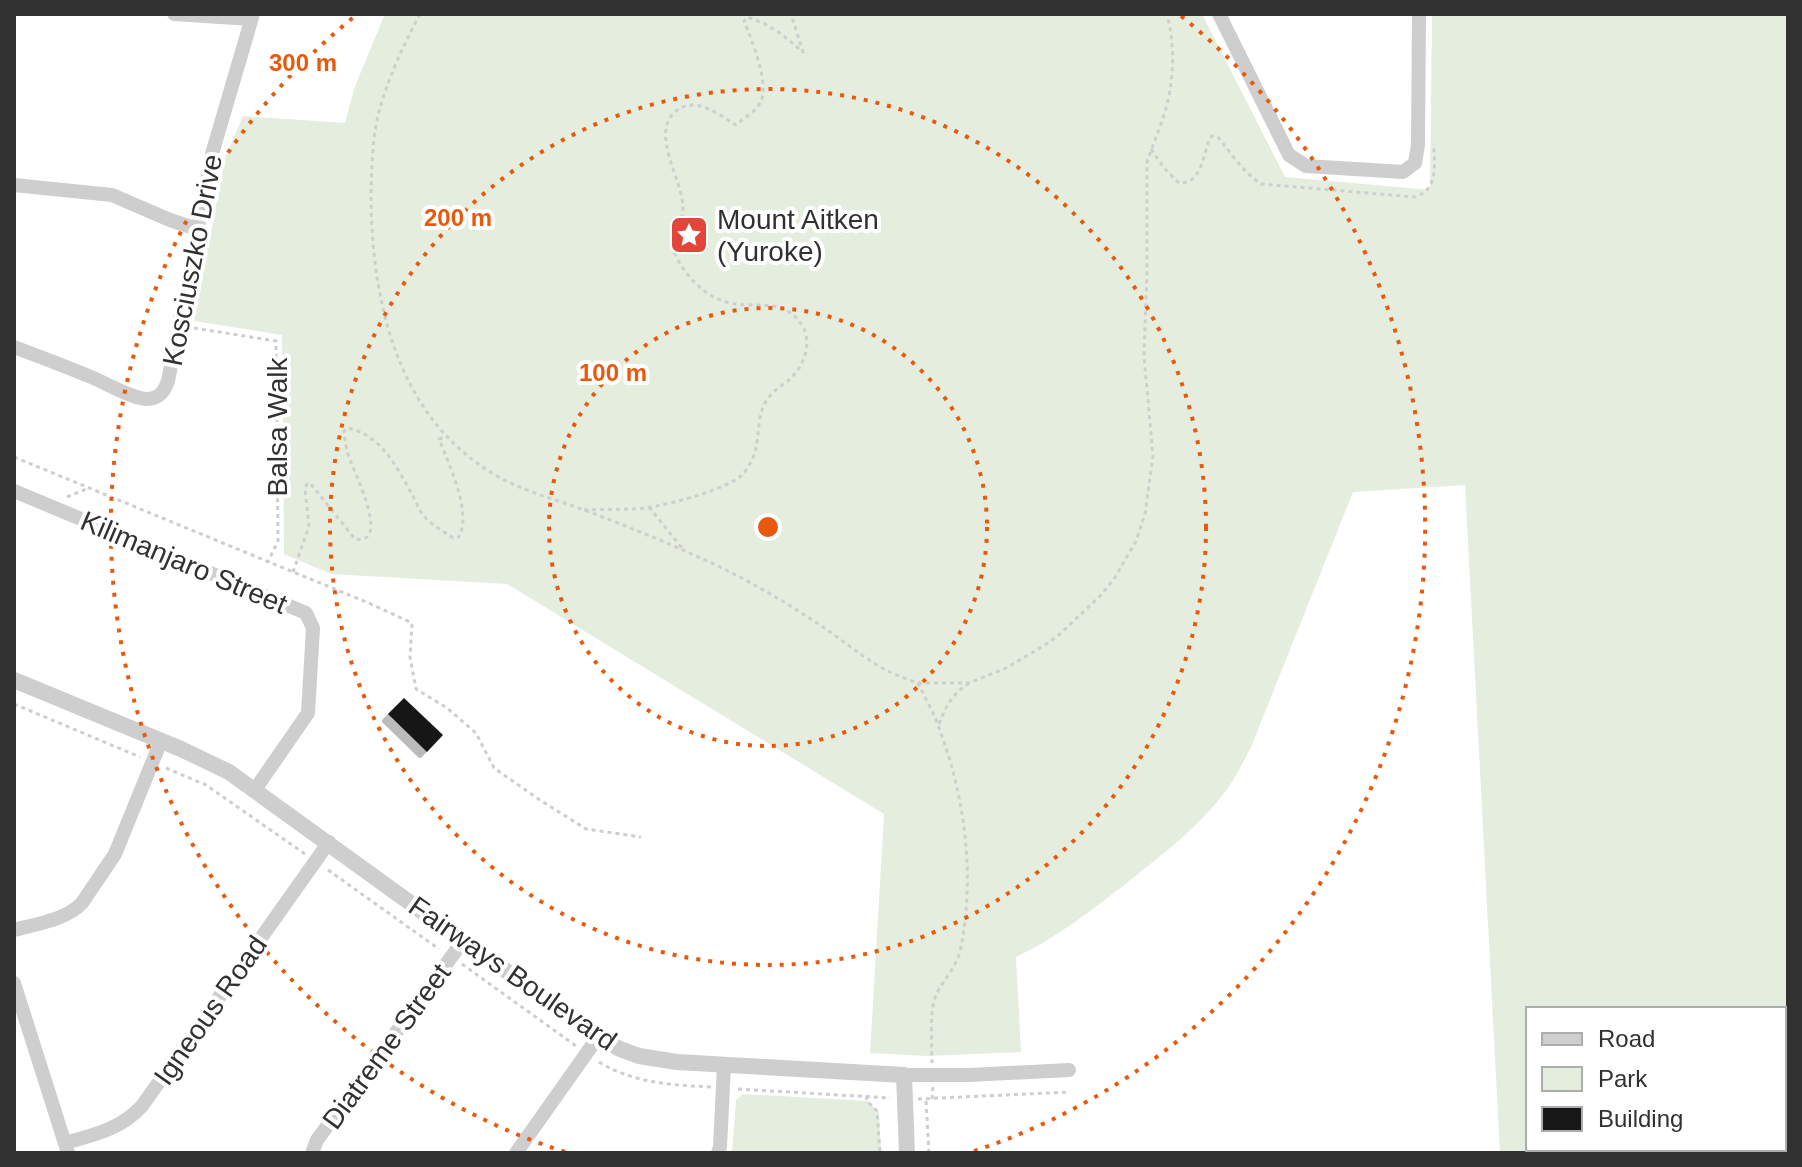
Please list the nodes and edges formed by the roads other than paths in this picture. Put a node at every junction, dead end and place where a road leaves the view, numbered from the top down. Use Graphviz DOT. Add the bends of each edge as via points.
graph roads {
  1 [pos="174,14"];
  2 [pos="1219,14"];
  3 [pos="1419,14"];
  4 [pos="252,16"];
  5 [pos="14,185"];
  6 [pos="197,229"];
  7 [pos="14,347"];
  8 [pos="14,491"];
  9 [pos="14,680"];
  10 [pos="161,741"];
  11 [pos="254,791"];
  12 [pos="329,842"];
  13 [pos="14,930"];
  14 [pos="463,941"];
  15 [pos="14,983"];
  16 [pos="598,1037"];
  17 [pos="724,1066"];
  18 [pos="1069,1070"];
  19 [pos="904,1075"];
  20 [pos="67,1148"];
  21 [pos="312,1153"];
  22 [pos="516,1153"];
  23 [pos="718,1153"];
  24 [pos="907,1153"];
  1 -- 4 [label="street"];
  2 -- 3 [label="street" via="1289,155 1306,166 1403,172 1415,163 1418,145"];
  4 -- 6 [label="street, Kosciuszko Drive" via="212,154"];
  5 -- 6 [label="street" via="112,195"];
  6 -- 7 [label="street, Kosciuszko Drive" via="168,381 157,397 135,396"];
  8 -- 11 [label="street, Kilimanjaro Street" via="306,613 313,628 308,713"];
  9 -- 10 [label="street, Fairways Boulevard"];
  10 -- 11 [label="street, Fairways Boulevard" via="213,763"];
  10 -- 13 [label="street" via="115,854 82,903 66,914"];
  11 -- 12 [label="street, Fairways Boulevard"];
  12 -- 14 [label="street, Fairways Boulevard"];
  12 -- 20 [label="street, Igneous Road" via="142,1106 124,1123"];
  14 -- 16 [label="street, Fairways Boulevard"];
  14 -- 21 [label="street, Diatreme Street"];
  15 -- 20 [label="street"];
  16 -- 17 [label="street, Fairways Boulevard" via="648,1058"];
  16 -- 22 [label="street"];
  17 -- 19 [label="street, Fairways Boulevard"];
  17 -- 23 [label="street"];
  18 -- 19 [label="street, Fairways Boulevard"];
  19 -- 24 [label="street"];
}
